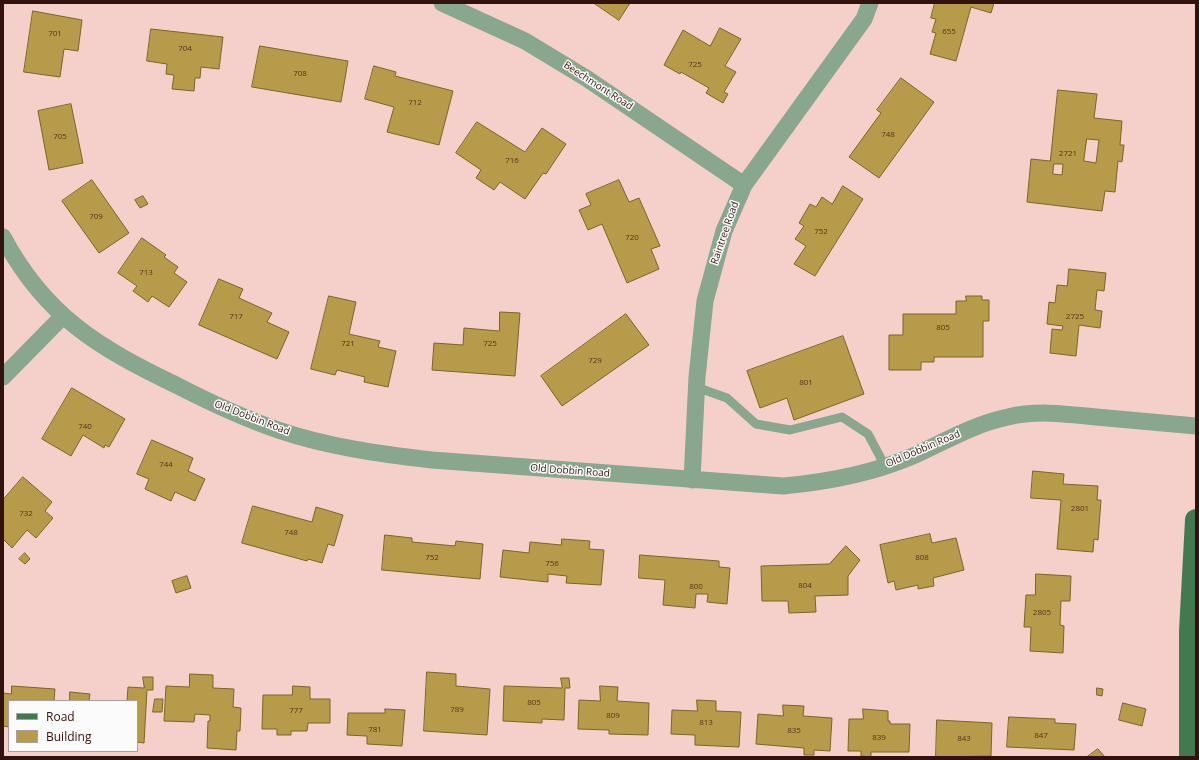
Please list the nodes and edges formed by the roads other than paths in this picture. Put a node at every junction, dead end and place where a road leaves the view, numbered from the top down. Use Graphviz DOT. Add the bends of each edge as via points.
graph roads {
  1 [pos="442,3"];
  2 [pos="870,3"];
  3 [pos="744,185"];
  4 [pos="3,237"];
  5 [pos="62,317"];
  6 [pos="3,376"];
  7 [pos="696,387"];
  8 [pos="1196,426"];
  9 [pos="885,466"];
  10 [pos="692,480"];
  11 [pos="1196,520"];
  12 [pos="1190,757"];
  1 -- 3 [label="street, Beechmont Road" via="525,41 586,78"];
  2 -- 3 [label="street, Raintree Road" via="864,19"];
  3 -- 7 [label="street, Raintree Road" via="724,230 706,293"];
  4 -- 5 [label="street, Old Dobbin Road" via="16,261"];
  5 -- 6 [label="street"];
  5 -- 10 [label="street, Old Dobbin Road" via="83,334 143,370 224,409 278,430 317,441 389,456"];
  7 -- 9 [label="lane" via="727,398 756,424 790,430 842,417 868,434"];
  7 -- 10 [label="street, Raintree Road"];
  8 -- 9 [label="street, Old Dobbin Road" via="1054,413 1009,416 961,433"];
  9 -- 10 [label="street, Old Dobbin Road" via="853,476 783,486"];
  11 -- 12 [label="main road" via="1190,631"];
}
